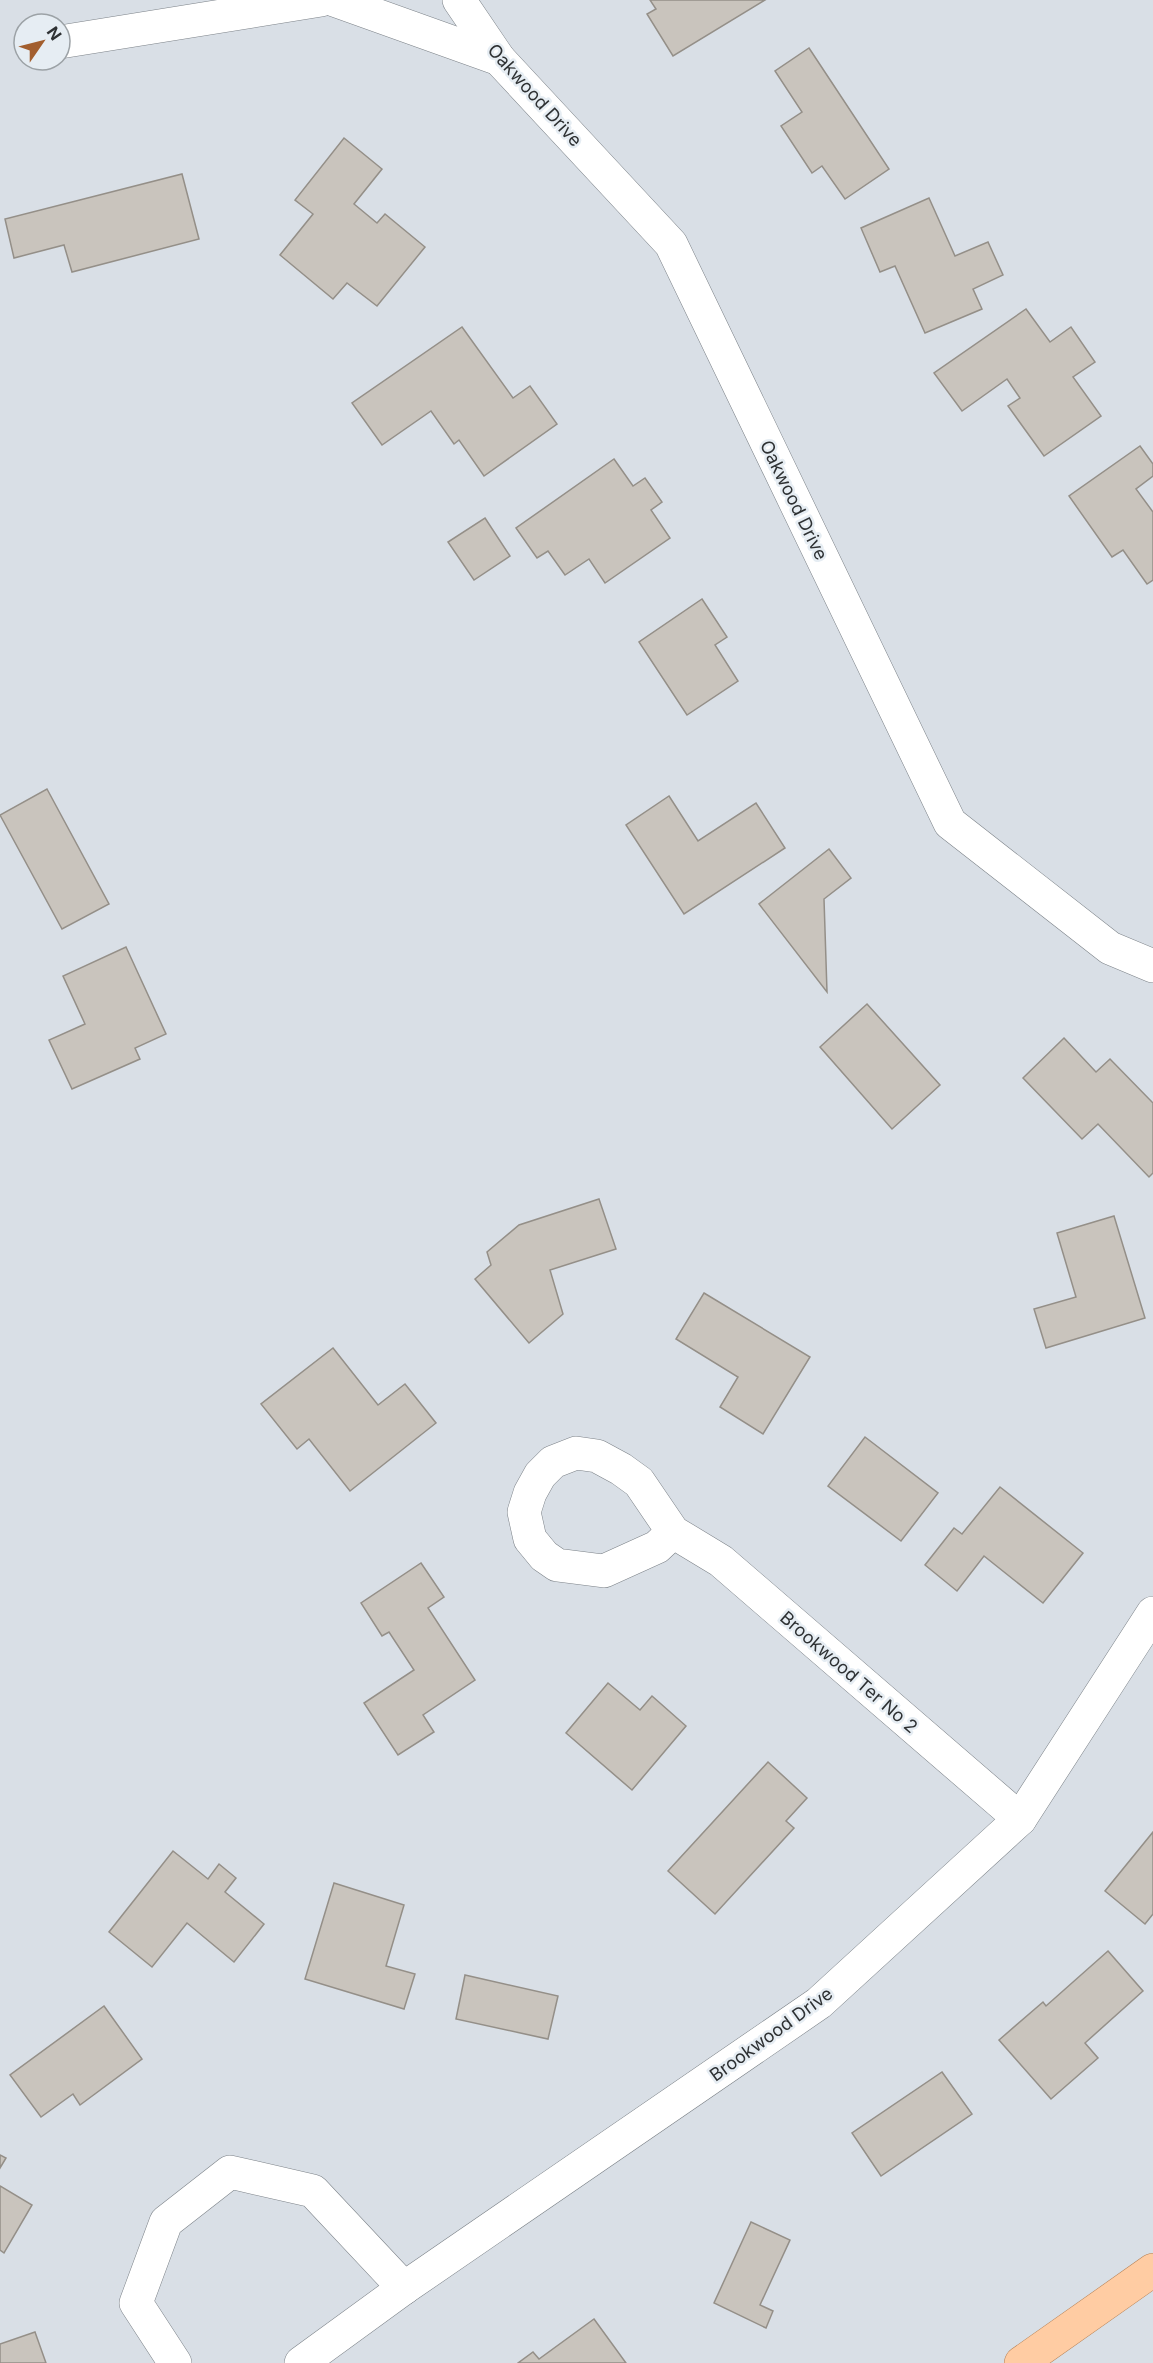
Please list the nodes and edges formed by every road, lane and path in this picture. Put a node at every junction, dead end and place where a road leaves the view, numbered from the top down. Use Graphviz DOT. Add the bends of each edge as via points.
graph roads {
  1 [pos="321,0"];
  2 [pos="334,0"];
  3 [pos="459,0"];
  4 [pos="72,40"];
  5 [pos="499,59"];
  6 [pos="1153,966"];
  7 [pos="672,1532"];
  8 [pos="1153,1613"];
  9 [pos="1020,1819"];
  10 [pos="1153,2270"];
  11 [pos="404,2288"];
  12 [pos="175,2363"];
  13 [pos="301,2363"];
  14 [pos="1021,2363"];
  1 -- 4 [label="street"];
  2 -- 5 [label="street"];
  3 -- 5 [label="street, Oakwood Drive"];
  5 -- 6 [label="street, Oakwood Drive" via="671,244 950,823 1110,948"];
  7 -- 9 [label="street, Brookwood Ter No 2" via="721,1561"];
  8 -- 9 [label="street, Brookwood Drive"];
  9 -- 11 [label="street, Brookwood Drive" via="819,2003"];
  10 -- 14 [label="main road"];
  11 -- 12 [label="street" via="314,2191 230,2172 166,2222 136,2303"];
  11 -- 13 [label="street, Brookwood Drive"];
}
